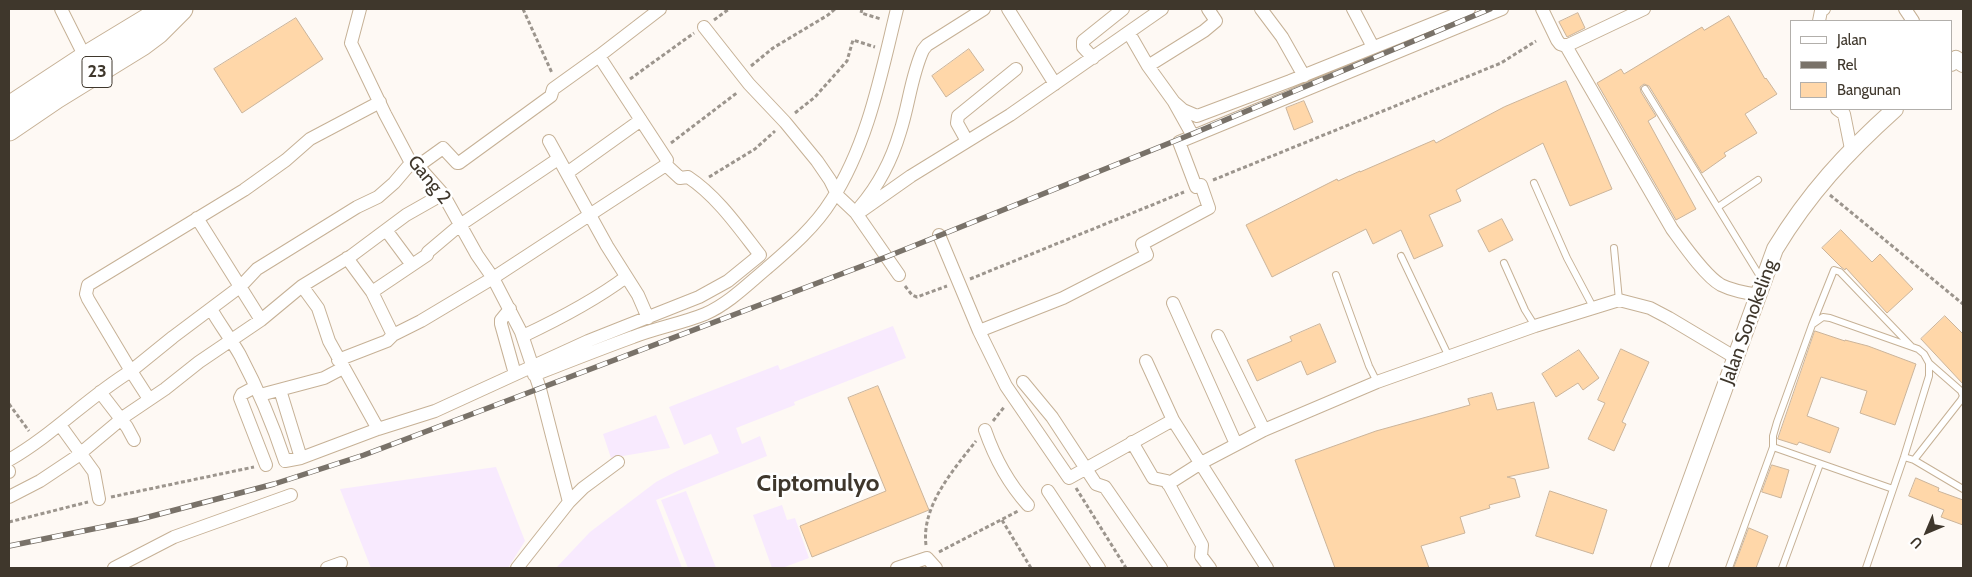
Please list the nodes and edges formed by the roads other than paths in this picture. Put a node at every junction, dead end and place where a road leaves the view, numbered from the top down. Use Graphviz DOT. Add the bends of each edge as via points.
graph roads {
  1 [pos="61,9"];
  2 [pos="168,9"];
  3 [pos="182,9"];
  4 [pos="360,9"];
  5 [pos="660,9"];
  6 [pos="897,9"];
  7 [pos="984,9"];
  8 [pos="1008,9"];
  9 [pos="1123,9"];
  10 [pos="1162,9"];
  11 [pos="1208,9"];
  12 [pos="1260,9"];
  13 [pos="1352,9"];
  14 [pos="1469,9"];
  15 [pos="1502,9"];
  16 [pos="1542,9"];
  17 [pos="1644,9"];
  18 [pos="1824,9"];
  19 [pos="1904,9"];
  20 [pos="1819,20"];
  21 [pos="1912,20"];
  22 [pos="704,27"];
  23 [pos="1128,33"];
  24 [pos="1566,46"];
  25 [pos="1373,47"];
  26 [pos="600,56"];
  27 [pos="1093,58"];
  28 [pos="89,65"];
  29 [pos="1148,66"];
  30 [pos="1016,69"];
  31 [pos="1304,76"];
  32 [pos="1055,84"];
  33 [pos="1645,89"];
  34 [pos="380,102"];
  35 [pos="1174,102"];
  36 [pos="9,107"];
  37 [pos="1838,110"];
  38 [pos="1894,110"];
  39 [pos="641,120"];
  40 [pos="9,130"];
  41 [pos="1193,136"];
  42 [pos="549,141"];
  43 [pos="968,141"];
  44 [pos="1851,149"];
  45 [pos="558,159"];
  46 [pos="415,164"];
  47 [pos="666,165"];
  48 [pos="566,173"];
  49 [pos="1758,180"];
  50 [pos="1534,183"];
  51 [pos="836,193"];
  52 [pos="443,194"];
  53 [pos="1718,207"];
  54 [pos="856,213"];
  55 [pos="590,215"];
  56 [pos="197,218"];
  57 [pos="460,226"];
  58 [pos="386,230"];
  59 [pos="939,235"];
  60 [pos="1614,248"];
  61 [pos="1401,256"];
  62 [pos="347,258"];
  63 [pos="1504,263"];
  64 [pos="412,265"];
  65 [pos="899,275"];
  66 [pos="1336,275"];
  67 [pos="626,277"];
  68 [pos="493,278"];
  69 [pos="241,286"];
  70 [pos="302,286"];
  71 [pos="1761,288"];
  72 [pos="372,292"];
  73 [pos="1619,300"];
  74 [pos="1173,303"];
  75 [pos="1593,307"];
  76 [pos="211,309"];
  77 [pos="510,309"];
  78 [pos="648,318"];
  79 [pos="261,320"];
  80 [pos="1812,325"];
  81 [pos="1535,326"];
  82 [pos="978,331"];
  83 [pos="393,335"];
  84 [pos="522,336"];
  85 [pos="1218,336"];
  86 [pos="230,340"];
  87 [pos="1911,346"];
  88 [pos="1450,357"];
  89 [pos="1736,358"];
  90 [pos="1146,361"];
  91 [pos="1929,363"];
  92 [pos="340,364"];
  93 [pos="131,371"];
  94 [pos="533,371"];
  95 [pos="516,374"];
  96 [pos="1023,382"];
  97 [pos="1377,382"];
  98 [pos="280,390"];
  99 [pos="257,391"];
  100 [pos="100,392"];
  101 [pos="149,399"];
  102 [pos="122,419"];
  103 [pos="1173,420"];
  104 [pos="60,424"];
  105 [pos="378,429"];
  106 [pos="985,430"];
  107 [pos="1264,430"];
  108 [pos="134,440"];
  109 [pos="1132,442"];
  110 [pos="1236,444"];
  111 [pos="1773,447"];
  112 [pos="81,453"];
  113 [pos="1904,457"];
  114 [pos="301,458"];
  115 [pos="9,460"];
  116 [pos="1914,460"];
  117 [pos="618,462"];
  118 [pos="1201,463"];
  119 [pos="1820,464"];
  120 [pos="266,465"];
  121 [pos="1084,469"];
  122 [pos="1168,484"];
  123 [pos="1893,489"];
  124 [pos="1963,490"];
  125 [pos="1048,492"];
  126 [pos="291,495"];
  127 [pos="9,497"];
  128 [pos="99,499"];
  129 [pos="569,502"];
  130 [pos="1028,505"];
  131 [pos="341,563"];
  132 [pos="114,568"];
  133 [pos="327,568"];
  134 [pos="517,568"];
  135 [pos="897,568"];
  136 [pos="936,568"];
  137 [pos="1099,568"];
  138 [pos="1160,568"];
  139 [pos="1210,568"];
  140 [pos="1267,568"];
  141 [pos="1659,568"];
  142 [pos="1728,568"];
  143 [pos="1782,568"];
  144 [pos="1866,568"];
  1 -- 28 [label="street"];
  2 -- 28 [label="highway, 23" via="151,17"];
  3 -- 28 [label="highway, 23" via="158,33"];
  4 -- 34 [label="street, Gang 2" via="351,43"];
  5 -- 26 [label="street"];
  6 -- 51 [label="street" via="871,109 853,159"];
  7 -- 54 [label="street" via="923,50 910,87 900,134 881,178"];
  8 -- 32 [label="street"];
  9 -- 27 [label="street" via="1083,40 1083,48"];
  10 -- 23 [label="street"];
  11 -- 29 [label="street" via="1216,21"];
  12 -- 31 [label="street" via="1282,37"];
  13 -- 25 [label="street"];
  14 -- 25 [label="street"];
  15 -- 41 [label="street"];
  16 -- 24 [label="street" via="1557,40"];
  17 -- 24 [label="street"];
  18 -- 20 [label="street"];
  19 -- 21 [label="street"];
  22 -- 51 [label="street" via="745,79 785,122 830,180"];
  23 -- 27 [label="street"];
  23 -- 29 [label="street"];
  24 -- 71 [label="street" via="1672,229 1689,252 1719,284 1732,290"];
  25 -- 31 [label="street"];
  26 -- 39 [label="street"];
  26 -- 46 [label="street" via="459,163 443,148"];
  27 -- 32 [label="street"];
  28 -- 36 [label="highway, 23"];
  28 -- 40 [label="highway, 23"];
  29 -- 35 [label="street"];
  30 -- 43 [label="street" via="958,116 956,124"];
  31 -- 35 [label="street" via="1197,116"];
  32 -- 43 [label="street"];
  33 -- 53 [label="lane"];
  34 -- 46 [label="street, Gang 2"];
  34 -- 56 [label="street" via="310,139 244,190"];
  35 -- 41 [label="street"];
  37 -- 44 [label="street" via="1844,114"];
  38 -- 44 [label="street, Jalan Sonokeling"];
  39 -- 47 [label="street" via="667,160"];
  39 -- 48 [label="street"];
  41 -- 82 [label="street" via="1178,142 1209,208 1142,244 1147,255 1064,298"];
  42 -- 45 [label="street"];
  43 -- 54 [label="street"];
  44 -- 71 [label="street, Jalan Sonokeling" via="1818,185 1794,218 1775,249"];
  45 -- 48 [label="street"];
  45 -- 57 [label="street"];
  46 -- 52 [label="street, Gang 2"];
  46 -- 69 [label="street" via="378,197 257,269"];
  47 -- 55 [label="street"];
  47 -- 78 [label="street" via="680,178 688,177 700,186 760,255 728,281"];
  48 -- 55 [label="street"];
  49 -- 53 [label="lane"];
  50 -- 75 [label="lane"];
  51 -- 54 [label="street"];
  51 -- 94 [label="street" via="817,220 722,305 704,314"];
  52 -- 57 [label="street, Gang 2"];
  52 -- 58 [label="street"];
  53 -- 71 [label="lane"];
  54 -- 65 [label="street"];
  55 -- 67 [label="street"];
  55 -- 68 [label="street"];
  56 -- 69 [label="street"];
  56 -- 93 [label="street" via="87,287 88,299"];
  57 -- 64 [label="street"];
  57 -- 68 [label="street, Gang 2"];
  58 -- 62 [label="street"];
  58 -- 64 [label="street"];
  59 -- 82 [label="street"];
  60 -- 73 [label="lane"];
  61 -- 88 [label="lane"];
  62 -- 70 [label="street"];
  62 -- 72 [label="street"];
  63 -- 81 [label="lane"];
  64 -- 72 [label="street"];
  66 -- 97 [label="lane"];
  67 -- 78 [label="street"];
  67 -- 84 [label="street" via="564,316"];
  68 -- 77 [label="street, Gang 2"];
  68 -- 83 [label="street"];
  69 -- 76 [label="street"];
  69 -- 79 [label="street"];
  70 -- 79 [label="street"];
  70 -- 92 [label="street" via="318,308"];
  71 -- 89 [label="street, Jalan Sonokeling"];
  72 -- 83 [label="street"];
  73 -- 75 [label="street"];
  73 -- 89 [label="street" via="1662,315"];
  74 -- 110 [label="street"];
  75 -- 81 [label="street"];
  76 -- 86 [label="street"];
  76 -- 93 [label="street"];
  77 -- 84 [label="street, Gang 2"];
  77 -- 95 [label="street" via="501,324"];
  78 -- 94 [label="street" via="588,341"];
  79 -- 86 [label="street"];
  80 -- 87 [label="lane" via="1819,318 1830,318"];
  80 -- 87 [label="lane" via="1832,272 1836,270"];
  80 -- 111 [label="lane" via="1776,427"];
  81 -- 88 [label="street"];
  82 -- 121 [label="street" via="1012,397 1069,478"];
  83 -- 92 [label="street"];
  84 -- 94 [label="street, Gang 2"];
  85 -- 107 [label="street"];
  86 -- 99 [label="street"];
  86 -- 101 [label="street"];
  87 -- 91 [label="lane" via="1924,354"];
  88 -- 97 [label="street"];
  89 -- 141 [label="street, Jalan Sonokeling"];
  90 -- 103 [label="street"];
  91 -- 113 [label="lane" via="1929,376"];
  91 -- 116 [label="lane" via="1963,396"];
  92 -- 98 [label="street" via="324,378"];
  92 -- 105 [label="street"];
  93 -- 100 [label="street"];
  93 -- 101 [label="street"];
  94 -- 95 [label="street"];
  94 -- 129 [label="street, Gang 2"];
  95 -- 105 [label="street" via="434,411"];
  96 -- 121 [label="street" via="1052,417"];
  97 -- 107 [label="street"];
  98 -- 99 [label="street"];
  98 -- 114 [label="street"];
  99 -- 114 [label="street" via="285,461"];
  99 -- 120 [label="street" via="242,394 240,398"];
  100 -- 102 [label="street"];
  100 -- 104 [label="street"];
  101 -- 102 [label="street"];
  102 -- 108 [label="street"];
  102 -- 112 [label="street"];
  103 -- 109 [label="street"];
  103 -- 118 [label="street"];
  104 -- 112 [label="street"];
  104 -- 115 [label="street"];
  105 -- 114 [label="street"];
  106 -- 130 [label="street" via="1004,470"];
  107 -- 110 [label="street"];
  109 -- 121 [label="street"];
  109 -- 122 [label="street" via="1153,478"];
  110 -- 118 [label="street"];
  111 -- 119 [label="lane"];
  111 -- 142 [label="lane"];
  112 -- 127 [label="street" via="40,481"];
  112 -- 128 [label="street" via="94,472"];
  113 -- 116 [label="lane"];
  113 -- 123 [label="lane"];
  116 -- 124 [label="lane"];
  117 -- 129 [label="street"];
  118 -- 122 [label="street"];
  118 -- 140 [label="street"];
  119 -- 123 [label="lane"];
  119 -- 143 [label="lane"];
  121 -- 138 [label="street" via="1096,484 1106,487"];
  122 -- 139 [label="street" via="1202,545 1201,556"];
  123 -- 144 [label="lane"];
  125 -- 137 [label="street"];
  126 -- 132 [label="street" via="174,538"];
  129 -- 134 [label="street"];
  131 -- 133 [label="street"];
  135 -- 136 [label="street" via="927,558"];
}
